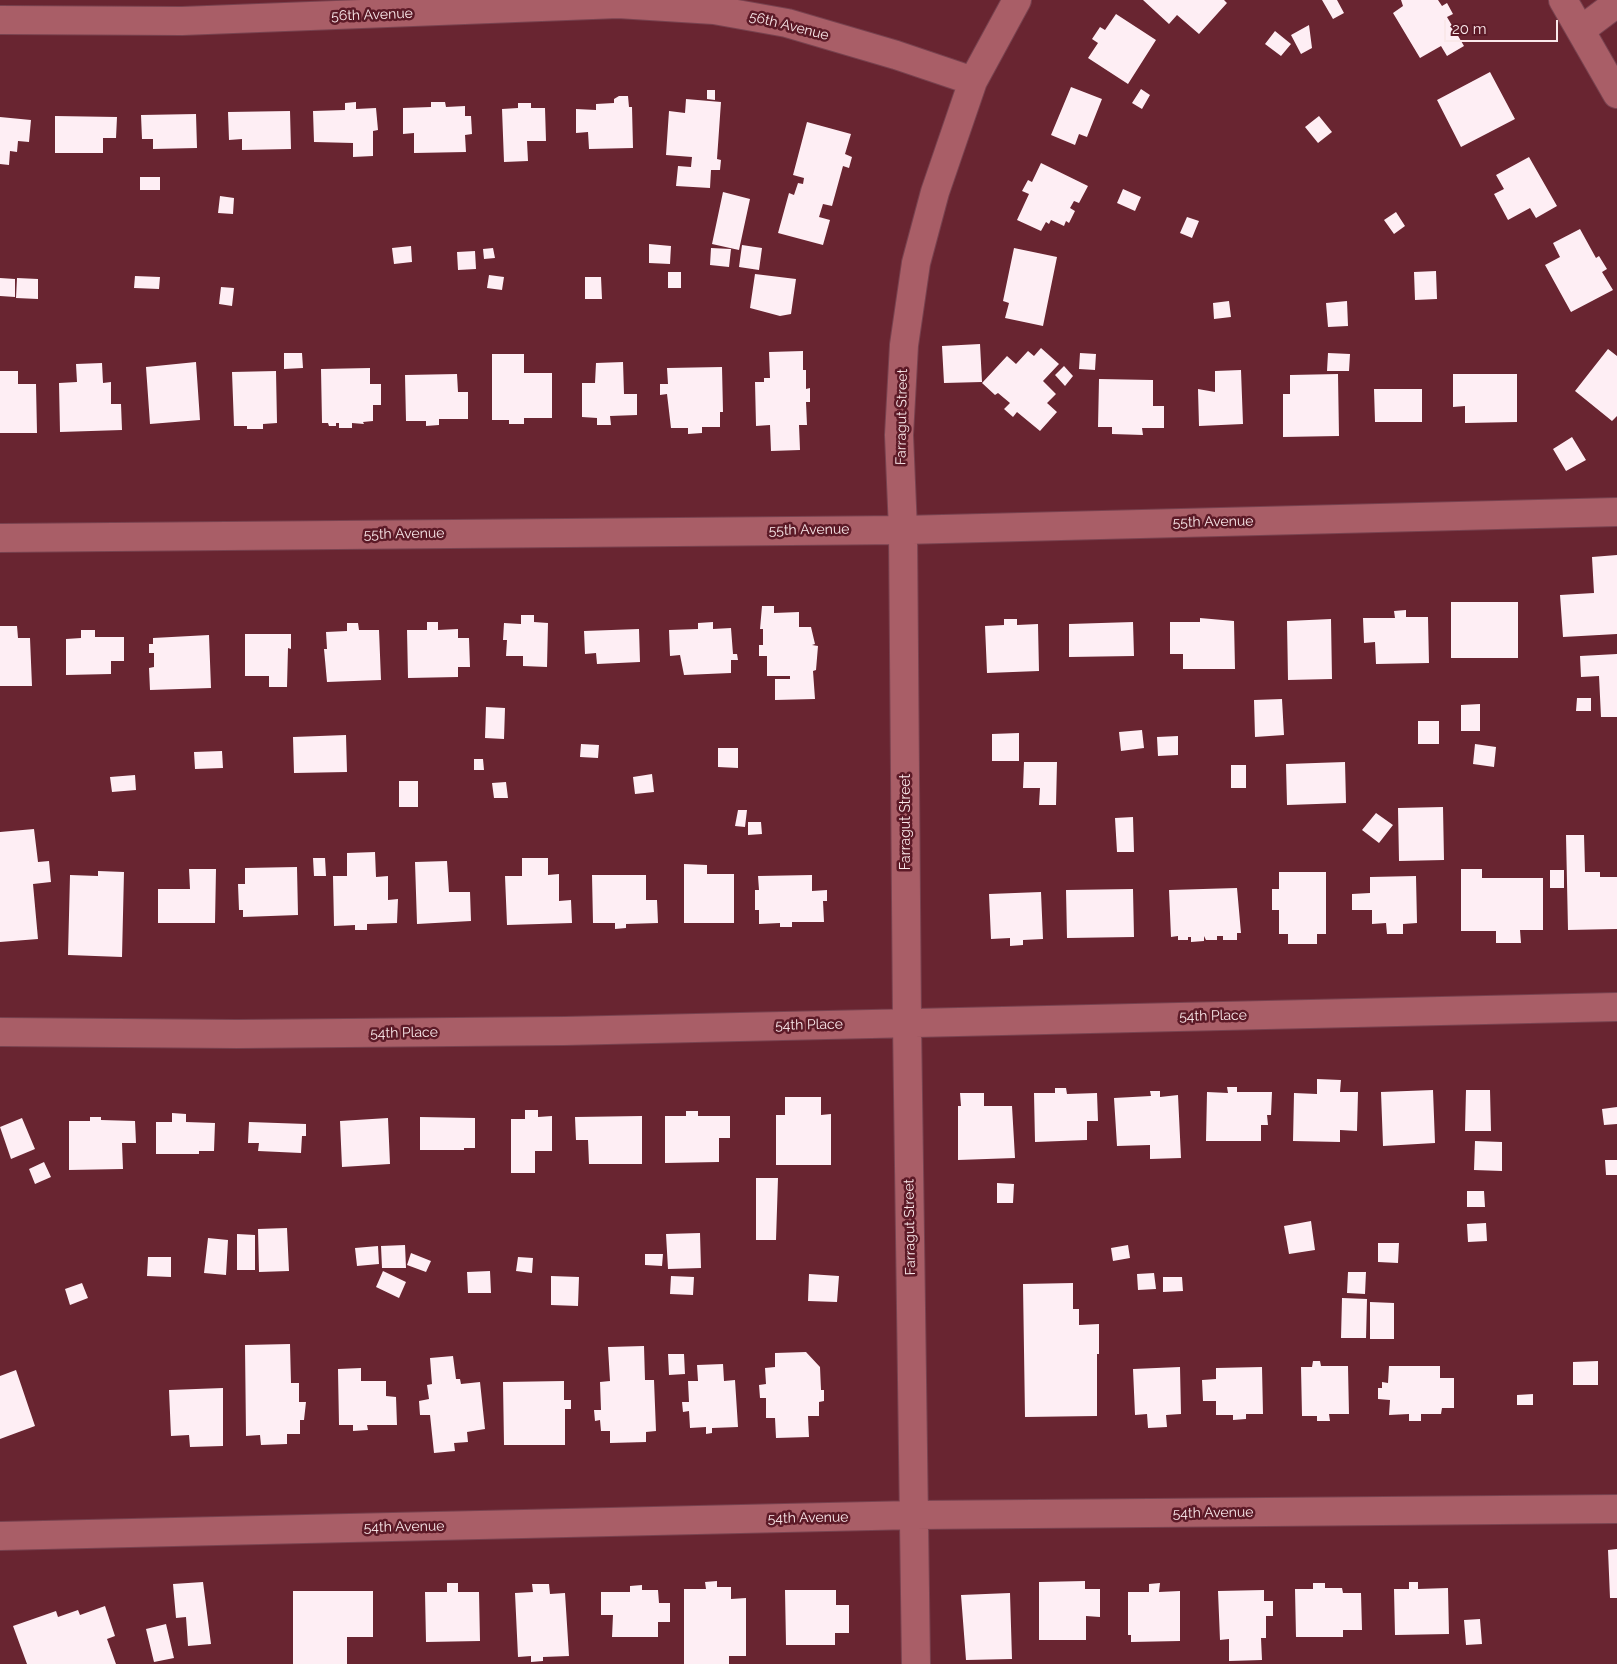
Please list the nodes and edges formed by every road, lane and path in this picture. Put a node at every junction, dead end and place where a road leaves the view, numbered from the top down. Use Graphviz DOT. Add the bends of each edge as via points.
graph roads {
  1 [pos="1017,0"];
  2 [pos="1563,0"];
  3 [pos="1617,4"];
  4 [pos="0,20"];
  5 [pos="1581,30"];
  6 [pos="973,81"];
  7 [pos="1617,94"];
  8 [pos="1617,512"];
  9 [pos="903,530"];
  10 [pos="0,538"];
  11 [pos="1617,1007"];
  12 [pos="907,1023"];
  13 [pos="0,1032"];
  14 [pos="1617,1509"];
  15 [pos="915,1515"];
  16 [pos="0,1536"];
  17 [pos="916,1664"];
  1 -- 6 [label="street, Farragut Street"];
  2 -- 5 [label="street"];
  3 -- 5 [label="street"];
  4 -- 6 [label="street, 56th Avenue" via="182,21 618,4 714,10 787,23"];
  5 -- 7 [label="street"];
  6 -- 9 [label="street, Farragut Street" via="935,192 916,263 904,345 899,435"];
  8 -- 9 [label="street, 55th Avenue"];
  9 -- 10 [label="street, 55th Avenue"];
  9 -- 12 [label="street, Farragut Street"];
  11 -- 12 [label="street, 54th Place"];
  12 -- 13 [label="street, 54th Place" via="564,1031"];
  12 -- 15 [label="street, Farragut Street"];
  14 -- 15 [label="street, 54th Avenue"];
  15 -- 16 [label="street, 54th Avenue"];
  15 -- 17 [label="street, Farragut Street"];
}
